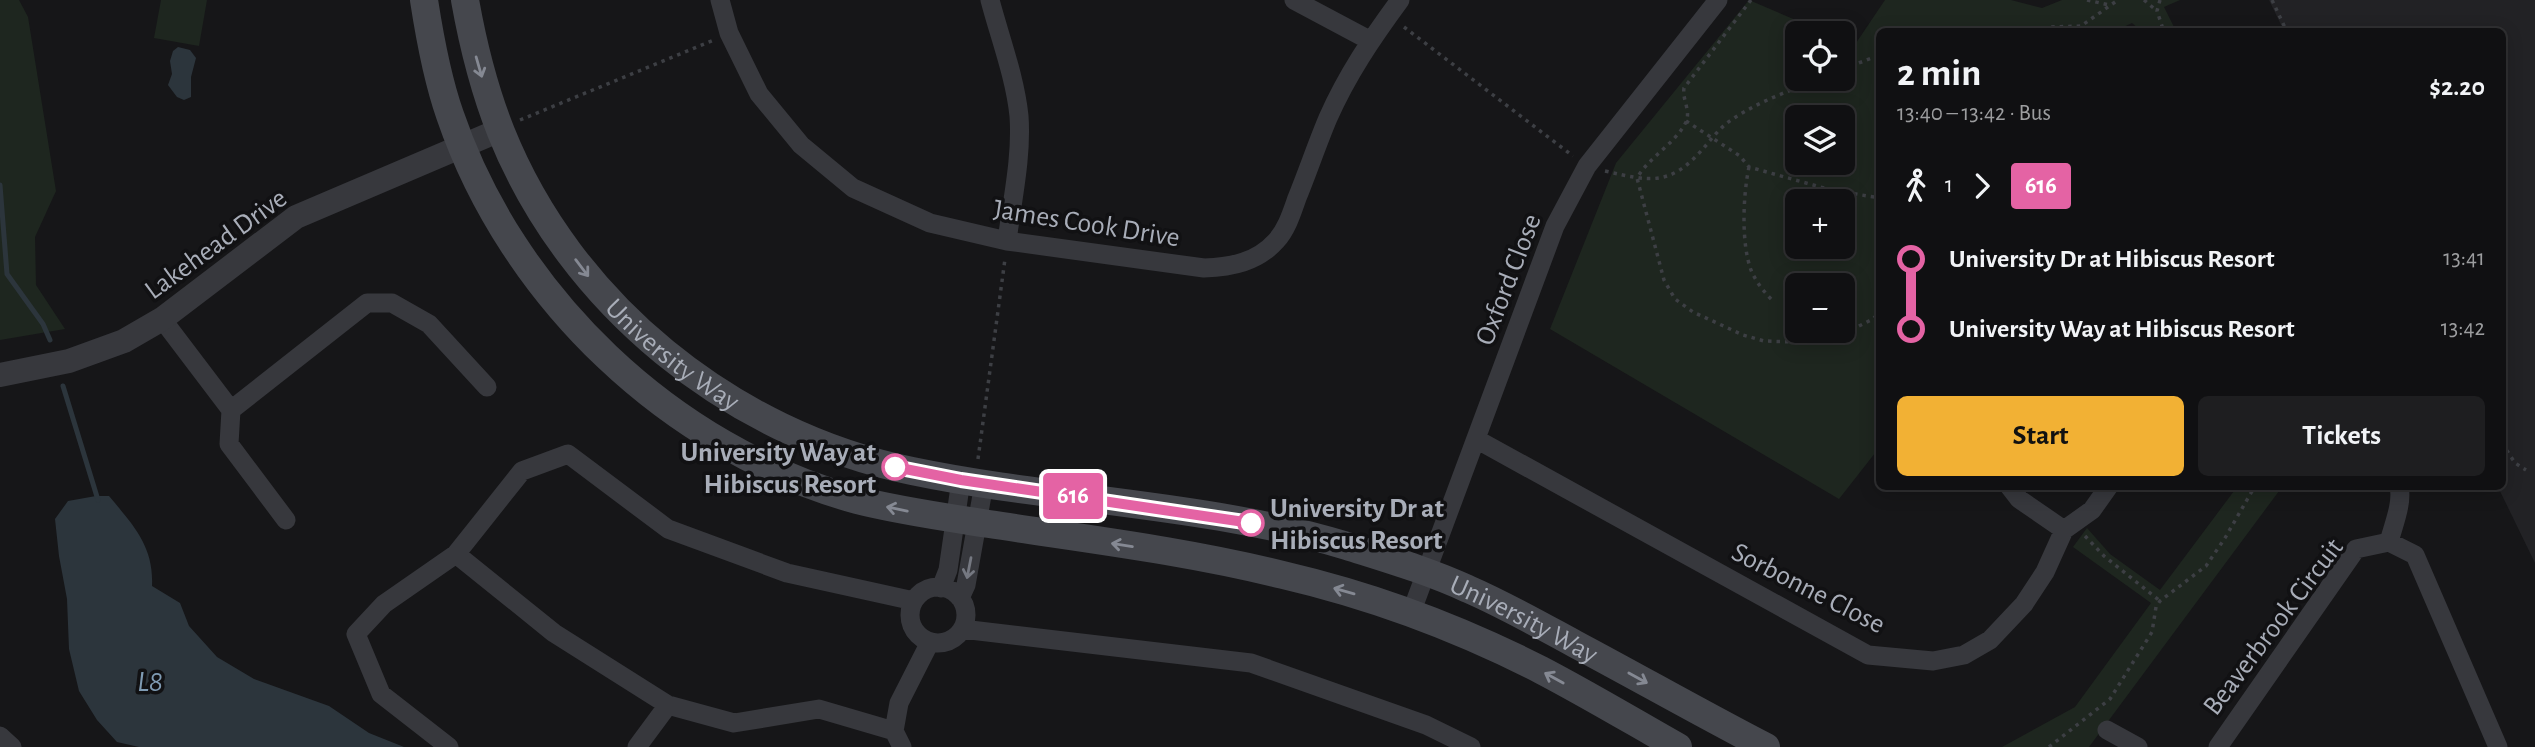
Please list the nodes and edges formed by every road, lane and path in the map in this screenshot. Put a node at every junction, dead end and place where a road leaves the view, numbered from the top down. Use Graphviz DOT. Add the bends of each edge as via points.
graph roads {
  1 [pos="424,0"];
  2 [pos="465,0"];
  3 [pos="720,0"];
  4 [pos="990,0"];
  5 [pos="1294,0"];
  6 [pos="1718,0"];
  7 [pos="1751,0"];
  8 [pos="2087,0"];
  9 [pos="2118,0"];
  10 [pos="2144,0"];
  11 [pos="2160,0"];
  12 [pos="2272,0"];
  13 [pos="2110,5"];
  14 [pos="1394,8"];
  15 [pos="2157,11"];
  16 [pos="2047,28"];
  17 [pos="2163,28"];
  18 [pos="2285,28"];
  19 [pos="729,33"];
  20 [pos="1369,40"];
  21 [pos="1876,57"];
  22 [pos="1855,64"];
  23 [pos="1793,91"];
  24 [pos="1686,121"];
  25 [pos="500,130"];
  26 [pos="1711,138"];
  27 [pos="461,146"];
  28 [pos="1587,166"];
  29 [pos="1749,167"];
  30 [pos="1637,178"];
  31 [pos="1876,197"];
  32 [pos="1007,241"];
  33 [pos="1773,302"];
  34 [pos="1876,316"];
  35 [pos="162,318"];
  36 [pos="0,376"];
  37 [pos="487,387"];
  38 [pos="231,410"];
  39 [pos="1476,439"];
  40 [pos="2506,449"];
  41 [pos="2526,470"];
  42 [pos="973,482"];
  43 [pos="2012,490"];
  44 [pos="2106,490"];
  45 [pos="2254,490"];
  46 [pos="2400,490"];
  47 [pos="286,520"];
  48 [pos="966,521"];
  49 [pos="2069,526"];
  50 [pos="2389,542"];
  51 [pos="457,554"];
  52 [pos="1428,572"];
  53 [pos="940,588"];
  54 [pos="960,598"];
  55 [pos="914,601"];
  56 [pos="2161,601"];
  57 [pos="1411,613"];
  58 [pos="962,629"];
  59 [pos="930,642"];
  60 [pos="668,705"];
  61 [pos="2107,730"];
  62 [pos="0,736"];
  63 [pos="898,739"];
  64 [pos="12,747"];
  65 [pos="449,747"];
  66 [pos="637,747"];
  67 [pos="1471,747"];
  68 [pos="1678,747"];
  69 [pos="1766,747"];
  70 [pos="2049,747"];
  71 [pos="2138,747"];
  72 [pos="2218,747"];
  73 [pos="2498,747"];
  1 -- 27 [label="main road, University Way" via="438,76"];
  2 -- 25 [label="main road, University Way, one-way" via="477,60"];
  3 -- 19 [label="street, James Cook Drive"];
  4 -- 32 [label="street" via="1019,118"];
  5 -- 20 [label="street"];
  6 -- 28 [label="street, Oxford Close"];
  7 -- 24 [label="path" via="1684,88"];
  8 -- 13 [label="path"];
  9 -- 13 [label="path"];
  10 -- 15 [label="path"];
  11 -- 15 [label="path"];
  12 -- 18 [label="path"];
  13 -- 16 [label="path" via="2081,26"];
  14 -- 20 [label="street, James Cook Drive"];
  14 -- 28 [label="path"];
  15 -- 17 [label="path"];
  19 -- 25 [label="path"];
  19 -- 32 [label="street, James Cook Drive" via="759,94 801,145 853,188 930,223"];
  20 -- 32 [label="street, James Cook Drive" via="1328,119 1288,222 1279,238 1250,261 1204,268"];
  21 -- 22 [label="path"];
  23 -- 26 [label="path" via="1740,115"];
  24 -- 26 [label="path"];
  24 -- 30 [label="path"];
  25 -- 27 [label="street, Lakehead Drive"];
  25 -- 42 [label="main road, University Way, one-way" via="539,205 597,288 673,360 740,405 815,442 876,462"];
  26 -- 29 [label="path"];
  26 -- 30 [label="path" via="1682,170 1663,178"];
  27 -- 35 [label="street, Lakehead Drive" via="296,216"];
  48 -- 27 [label="main road, University Way, one-way" via="856,499 808,484 761,463 675,412 602,352 542,286 484,196"];
  28 -- 30 [label="path"];
  28 -- 39 [label="street, Oxford Close" via="1555,226"];
  29 -- 31 [label="path"];
  29 -- 33 [label="path" via="1744,190 1747,251 1760,287"];
  30 -- 34 [label="path" via="1664,280 1675,299 1693,312 1744,335 1797,342 1843,334"];
  32 -- 42 [label="path"];
  35 -- 36 [label="street, Lakehead Drive" via="100,351"];
  35 -- 38 [label="street"];
  37 -- 38 [label="street" via="429,324 392,303 367,303"];
  38 -- 47 [label="street" via="229,444"];
  39 -- 49 [label="street, Sorbonne Close" via="1868,655 1933,661 1964,655 1990,640 2024,604"];
  39 -- 52 [label="street, Oxford Close"];
  40 -- 41 [label="path" via="2515,464"];
  42 -- 48 [label="street"];
  42 -- 52 [label="main road, University Way" via="1251,523"];
  43 -- 49 [label="street" via="2019,499"];
  44 -- 49 [label="street, Sorbonne Close" via="2092,510"];
  45 -- 56 [label="path" via="2206,566"];
  46 -- 50 [label="street"];
  48 -- 53 [label="street"];
  48 -- 54 [label="street, one-way" via="966,585"];
  57 -- 48 [label="main road, University Way, one-way" via="1227,562"];
  49 -- 56 [label="path"];
  50 -- 72 [label="street, Beaverbrook Circuit" via="2356,549"];
  50 -- 73 [label="street, Beaverbrook Circuit" via="2415,555"];
  51 -- 55 [label="street" via="522,471 568,454 668,529 788,573"];
  51 -- 60 [label="street" via="554,633"];
  51 -- 65 [label="street" via="384,604 356,634 381,694"];
  52 -- 57 [label="street, Oxford Close"];
  52 -- 69 [label="main road, University Way, one-way" via="1508,607"];
  53 -- 54 [label="street"];
  53 -- 55 [label="street" via="922,592"];
  54 -- 58 [label="street" via="966,617"];
  55 -- 59 [label="street" via="911,623 921,638"];
  56 -- 70 [label="path" via="2152,632 2110,699"];
  68 -- 57 [label="main road, University Way, one-way" via="1540,670"];
  58 -- 59 [label="street" via="948,641"];
  58 -- 67 [label="street" via="1251,663 1426,725"];
  59 -- 63 [label="street" via="900,703"];
  60 -- 63 [label="street" via="734,723 819,709"];
  60 -- 66 [label="street"];
  61 -- 71 [label="street"];
  62 -- 64 [label="street"];
}
